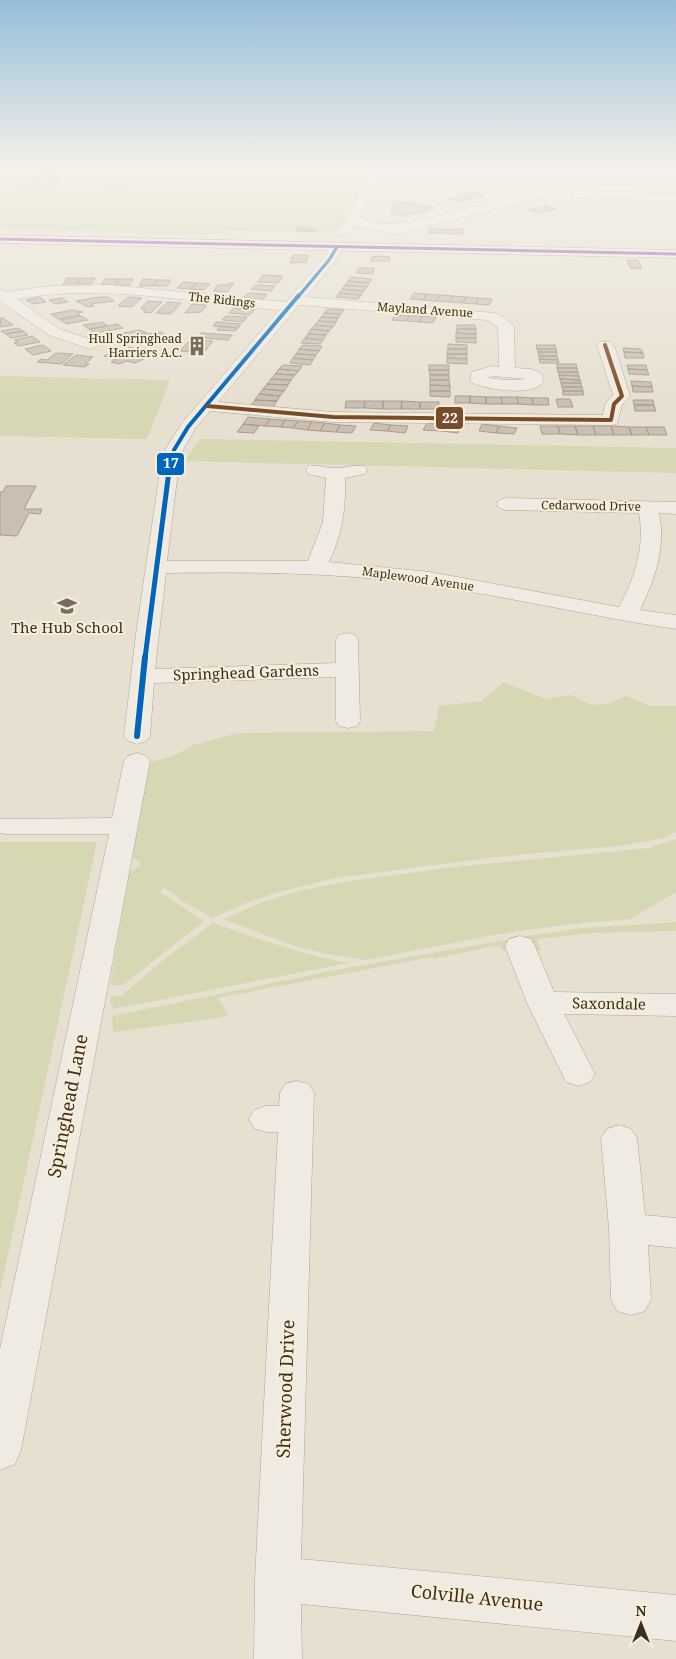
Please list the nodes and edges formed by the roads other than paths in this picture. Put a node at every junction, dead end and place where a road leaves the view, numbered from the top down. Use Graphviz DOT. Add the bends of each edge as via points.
graph roads {
  1 [pos="333,248"];
  2 [pos="540,248"];
  3 [pos="676,254"];
  4 [pos="2,296"];
  5 [pos="293,304"];
  6 [pos="110,342"];
  7 [pos="605,345"];
  8 [pos="507,371"];
  9 [pos="207,406"];
  10 [pos="315,470"];
  11 [pos="358,470"];
  12 [pos="335,474"];
  13 [pos="504,484"];
  14 [pos="648,507"];
  15 [pos="676,508"];
  16 [pos="157,567"];
  17 [pos="316,567"];
  18 [pos="626,615"];
  19 [pos="676,622"];
  20 [pos="347,640"];
  21 [pos="348,670"];
  22 [pos="144,676"];
  23 [pos="348,720"];
  24 [pos="6,826"];
  25 [pos="124,826"];
  26 [pos="520,946"];
  27 [pos="543,1003"];
  28 [pos="676,1005"];
  29 [pos="578,1074"];
  30 [pos="287,1110"];
  31 [pos="619,1138"];
  32 [pos="628,1228"];
  33 [pos="676,1233"];
  34 [pos="631,1299"];
  35 [pos="0,1450"];
  36 [pos="278,1579"];
  37 [pos="676,1618"];
  38 [pos="278,1659"];
  1 -- 5 [label="street, Springhead Lane" via="330,260"];
  2 -- 3 [label="street"];
  4 -- 5 [label="street, The Ridings" via="50,290 139,292"];
  4 -- 6 [label="street, The Ridings" via="49,329 86,347"];
  5 -- 8 [label="street, Mayland Avenue" via="490,316 506,326"];
  5 -- 9 [label="street, Springhead Lane"];
  7 -- 9 [label="street" via="622,396 614,404 611,420 333,417"];
  9 -- 16 [label="street, Springhead Lane" via="188,428 171,459"];
  10 -- 12 [label="street"];
  11 -- 12 [label="street"];
  12 -- 17 [label="street" via="335,511 330,540"];
  13 -- 14 [label="street, Cedarwood Drive" via="507,513"];
  14 -- 15 [label="street, Cedarwood Drive"];
  14 -- 18 [label="street" via="652,547 639,591"];
  16 -- 17 [label="street, Maplewood Avenue"];
  16 -- 22 [label="street, Springhead Lane"];
  17 -- 18 [label="street, Maplewood Avenue" via="464,584"];
  18 -- 19 [label="street, Maplewood Avenue"];
  20 -- 21 [label="street"];
  21 -- 22 [label="street, Springhead Gardens"];
  21 -- 23 [label="street"];
  22 -- 25 [label="street, Springhead Lane" via="137,748"];
  24 -- 25 [label="street"];
  25 -- 35 [label="street, Springhead Lane"];
  26 -- 27 [label="street, Saxondale"];
  27 -- 28 [label="street, Saxondale"];
  27 -- 29 [label="street, Saxondale"];
  30 -- 36 [label="street, Sherwood Drive"];
  31 -- 32 [label="street"];
  32 -- 33 [label="street"];
  32 -- 34 [label="street"];
  36 -- 37 [label="street, Colville Avenue"];
  36 -- 38 [label="street, Sherwood Drive"];
}
